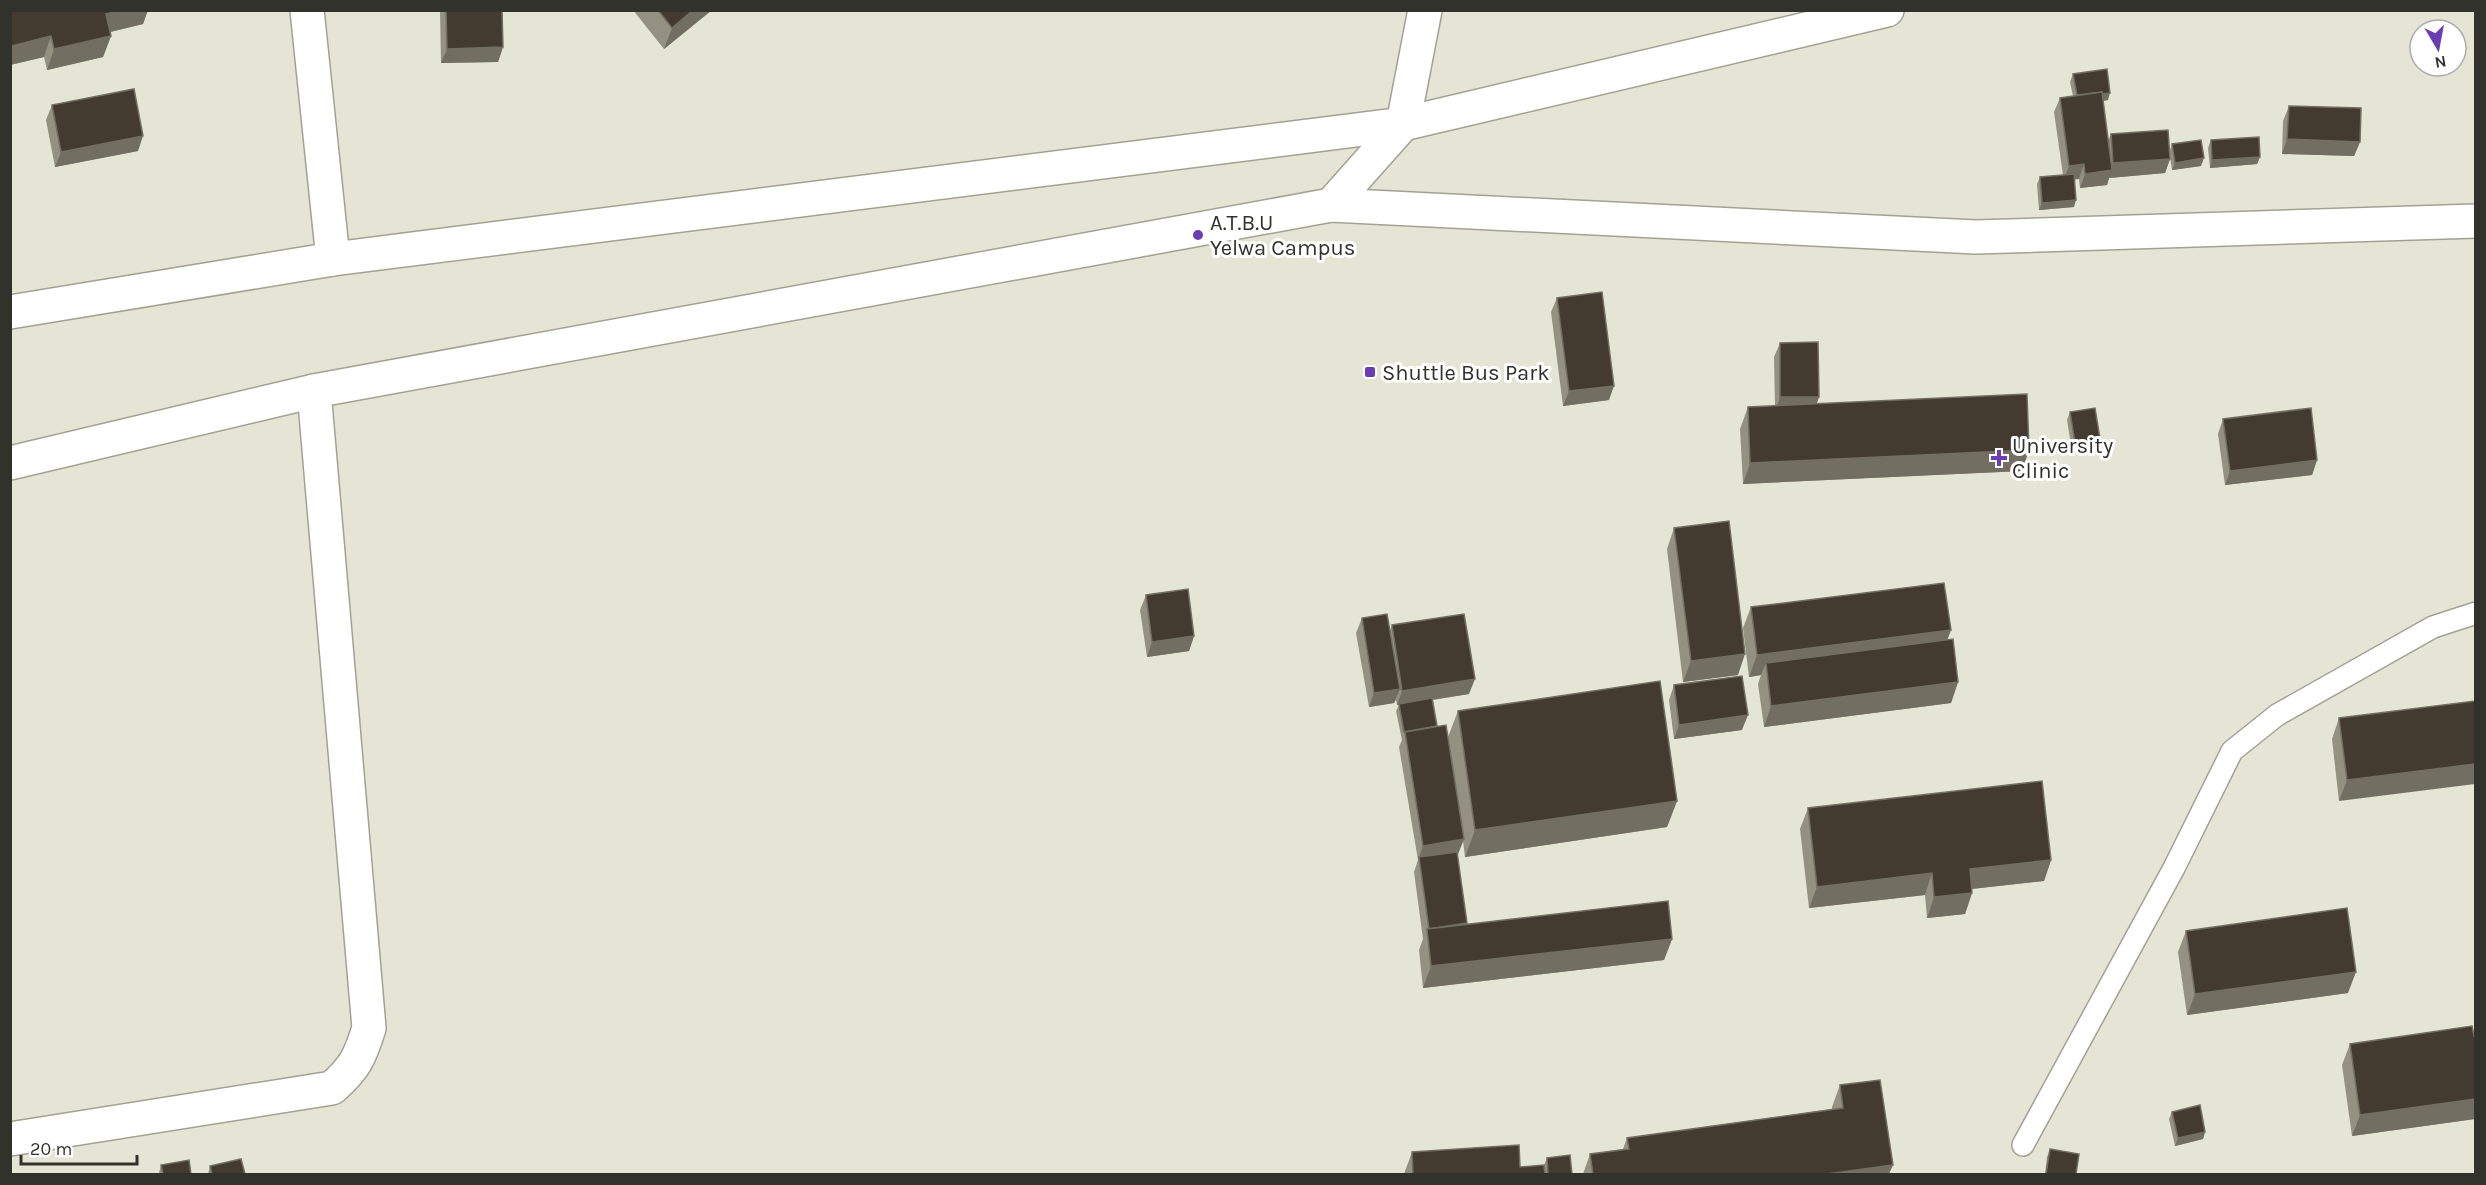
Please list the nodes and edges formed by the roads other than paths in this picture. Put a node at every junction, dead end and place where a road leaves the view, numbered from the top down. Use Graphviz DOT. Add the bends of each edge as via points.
graph roads {
  1 [pos="307,10"];
  2 [pos="1425,10"];
  3 [pos="1887,10"];
  4 [pos="1403,124"];
  5 [pos="1331,206"];
  6 [pos="2475,221"];
  7 [pos="333,259"];
  8 [pos="10,312"];
  9 [pos="314,391"];
  10 [pos="10,463"];
  11 [pos="2475,613"];
  12 [pos="10,1139"];
  13 [pos="2023,1145"];
  1 -- 7 [label="street"];
  2 -- 4 [label="street"];
  3 -- 4 [label="street"];
  4 -- 5 [label="street"];
  4 -- 7 [label="street"];
  5 -- 6 [label="street" via="1976,237"];
  5 -- 9 [label="street"];
  7 -- 8 [label="street"];
  9 -- 10 [label="street"];
  9 -- 12 [label="street" via="369,1028 360,1057 332,1088"];
  11 -- 13 [label="lane" via="2433,627 2287,709 2232,751 2174,868"];
}
